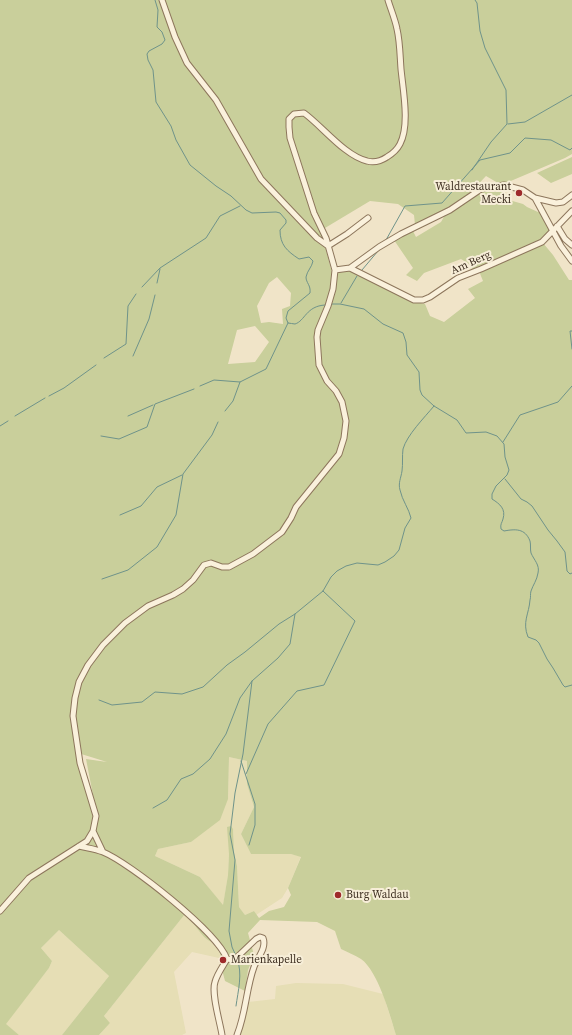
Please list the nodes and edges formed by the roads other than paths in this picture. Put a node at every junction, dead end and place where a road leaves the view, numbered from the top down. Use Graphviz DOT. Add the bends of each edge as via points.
graph roads {
  1 [pos="162,0"];
  2 [pos="388,0"];
  3 [pos="572,195"];
  4 [pos="535,198"];
  5 [pos="572,211"];
  6 [pos="368,218"];
  7 [pos="555,228"];
  8 [pos="572,245"];
  9 [pos="328,246"];
  10 [pos="572,261"];
  11 [pos="350,268"];
  12 [pos="335,270"];
  13 [pos="94,831"];
  14 [pos="79,846"];
  15 [pos="103,852"];
  16 [pos="0,911"];
  17 [pos="226,959"];
  18 [pos="222,1035"];
  19 [pos="237,1035"];
  1 -- 9 [label="street" via="187,63 216,100 261,179 317,238"];
  2 -- 9 [label="street" via="398,35 404,106 403,135 397,149 378,161 364,161 304,113 294,114 289,119 290,138 314,213"];
  3 -- 4 [label="street" via="563,202 556,203"];
  4 -- 7 [label="street"];
  4 -- 11 [label="street" via="523,190 504,185 481,189 450,210 379,247"];
  5 -- 7 [label="street, Am Berg"];
  6 -- 9 [label="street"];
  7 -- 8 [label="street"];
  7 -- 10 [label="street" via="564,250"];
  7 -- 11 [label="street, Am Berg" via="542,242 458,278 423,300 414,300"];
  9 -- 12 [label="street"];
  11 -- 12 [label="street"];
  12 -- 13 [label="street" via="334,289 317,337 319,365 342,402 346,421 339,454 296,507 282,532 253,554 230,567 204,565 183,589 148,606 130,619 88,665 79,682 73,716 80,763 96,816"];
  13 -- 14 [label="street" via="87,841"];
  13 -- 15 [label="street"];
  14 -- 15 [label="street"];
  14 -- 16 [label="street" via="29,878"];
  15 -- 17 [label="street" via="138,873 185,911 214,939"];
  17 -- 18 [label="street" via="214,982 214,996"];
  17 -- 19 [label="street" via="237,958 256,939 263,938 264,947 254,967"];
}
